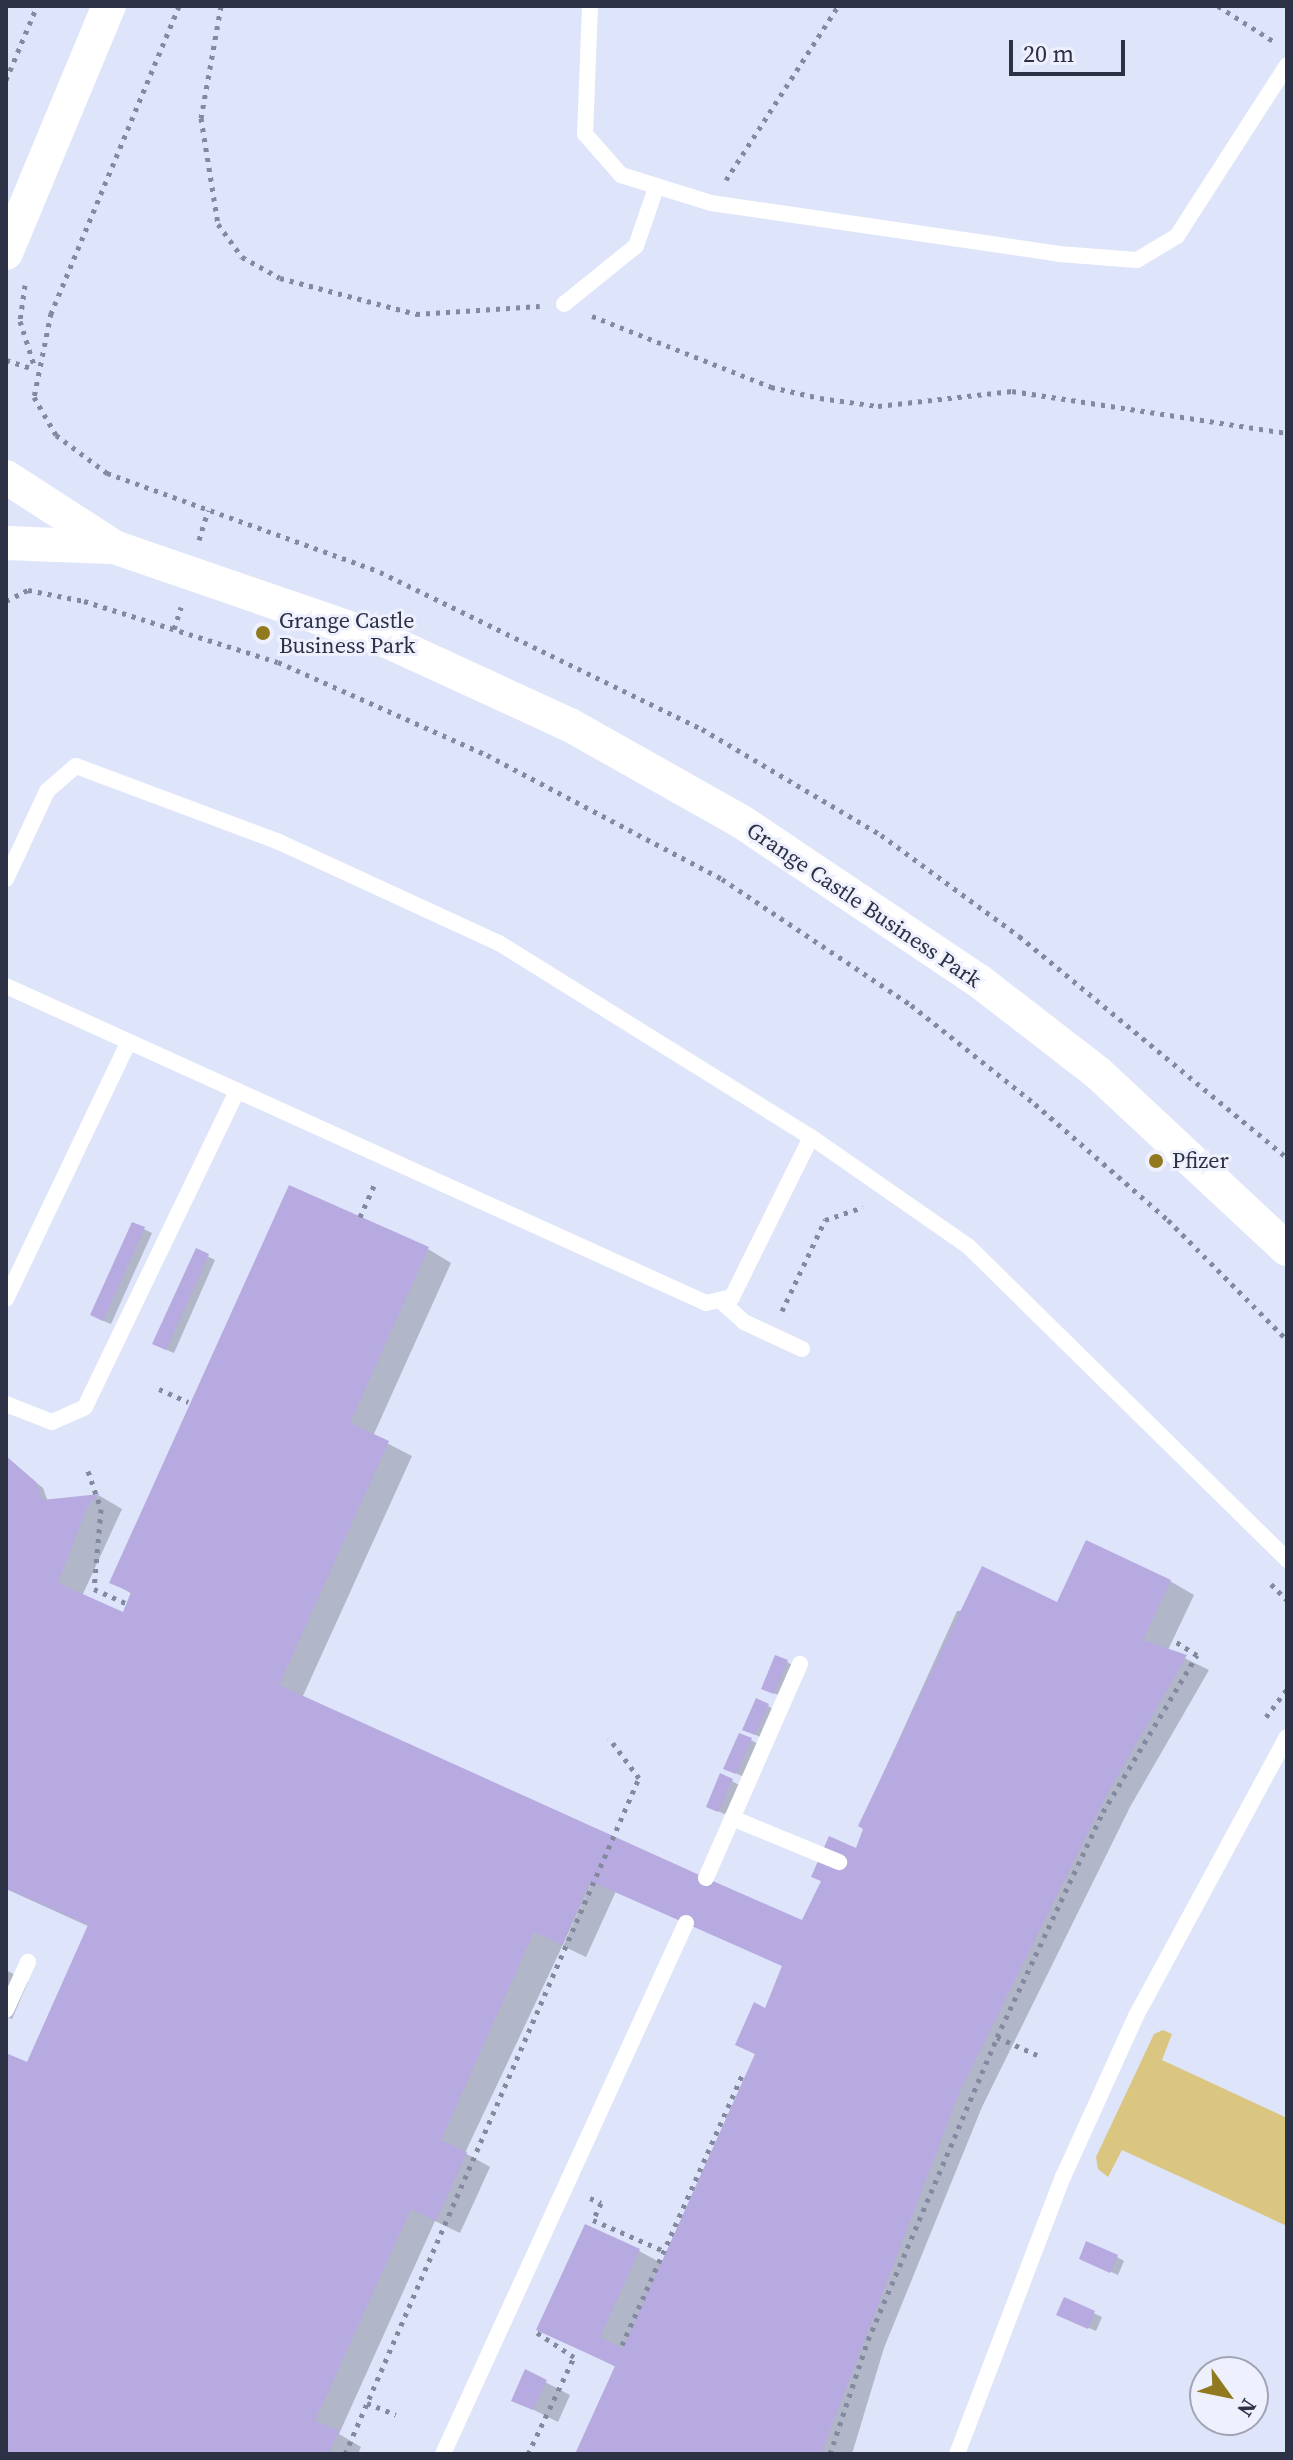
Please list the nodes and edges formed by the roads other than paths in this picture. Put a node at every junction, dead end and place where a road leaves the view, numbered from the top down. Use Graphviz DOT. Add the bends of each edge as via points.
graph roads {
  1 [pos="109,6"];
  2 [pos="590,6"];
  3 [pos="1287,65"];
  4 [pos="656,188"];
  5 [pos="6,253"];
  6 [pos="564,304"];
  7 [pos="6,477"];
  8 [pos="6,543"];
  9 [pos="114,547"];
  10 [pos="6,879"];
  11 [pos="6,986"];
  12 [pos="128,1043"];
  13 [pos="237,1091"];
  14 [pos="811,1137"];
  15 [pos="1287,1249"];
  16 [pos="6,1299"];
  17 [pos="722,1302"];
  18 [pos="802,1349"];
  19 [pos="6,1404"];
  20 [pos="1287,1560"];
  21 [pos="800,1664"];
  22 [pos="1287,1737"];
  23 [pos="732,1818"];
  24 [pos="839,1862"];
  25 [pos="706,1878"];
  26 [pos="686,1923"];
  27 [pos="28,1962"];
  28 [pos="6,2010"];
  29 [pos="443,2454"];
  30 [pos="957,2454"];
  1 -- 5 [label="street"];
  2 -- 4 [label="lane" via="585,134 621,175"];
  3 -- 4 [label="lane" via="1177,236 1137,260 711,203"];
  4 -- 6 [label="lane" via="636,246"];
  7 -- 9 [label="street, Grange Castle Business Park"];
  8 -- 9 [label="street, Grange Castle Business Park"];
  9 -- 15 [label="street, Grange Castle Business Park" via="387,641 570,725 742,822 979,981 1098,1073"];
  10 -- 14 [label="lane" via="63,769 100,773 277,841 499,943"];
  11 -- 12 [label="lane"];
  12 -- 13 [label="lane"];
  12 -- 16 [label="lane"];
  13 -- 17 [label="lane" via="644,1276"];
  13 -- 19 [label="lane" via="85,1407 52,1422"];
  14 -- 17 [label="lane" via="732,1297"];
  14 -- 20 [label="lane" via="968,1246 1039,1307"];
  17 -- 18 [label="lane"];
  21 -- 23 [label="lane"];
  22 -- 30 [label="lane" via="1136,2016 1063,2177"];
  23 -- 24 [label="lane"];
  23 -- 25 [label="lane"];
  26 -- 29 [label="lane"];
  27 -- 28 [label="lane"];
}
